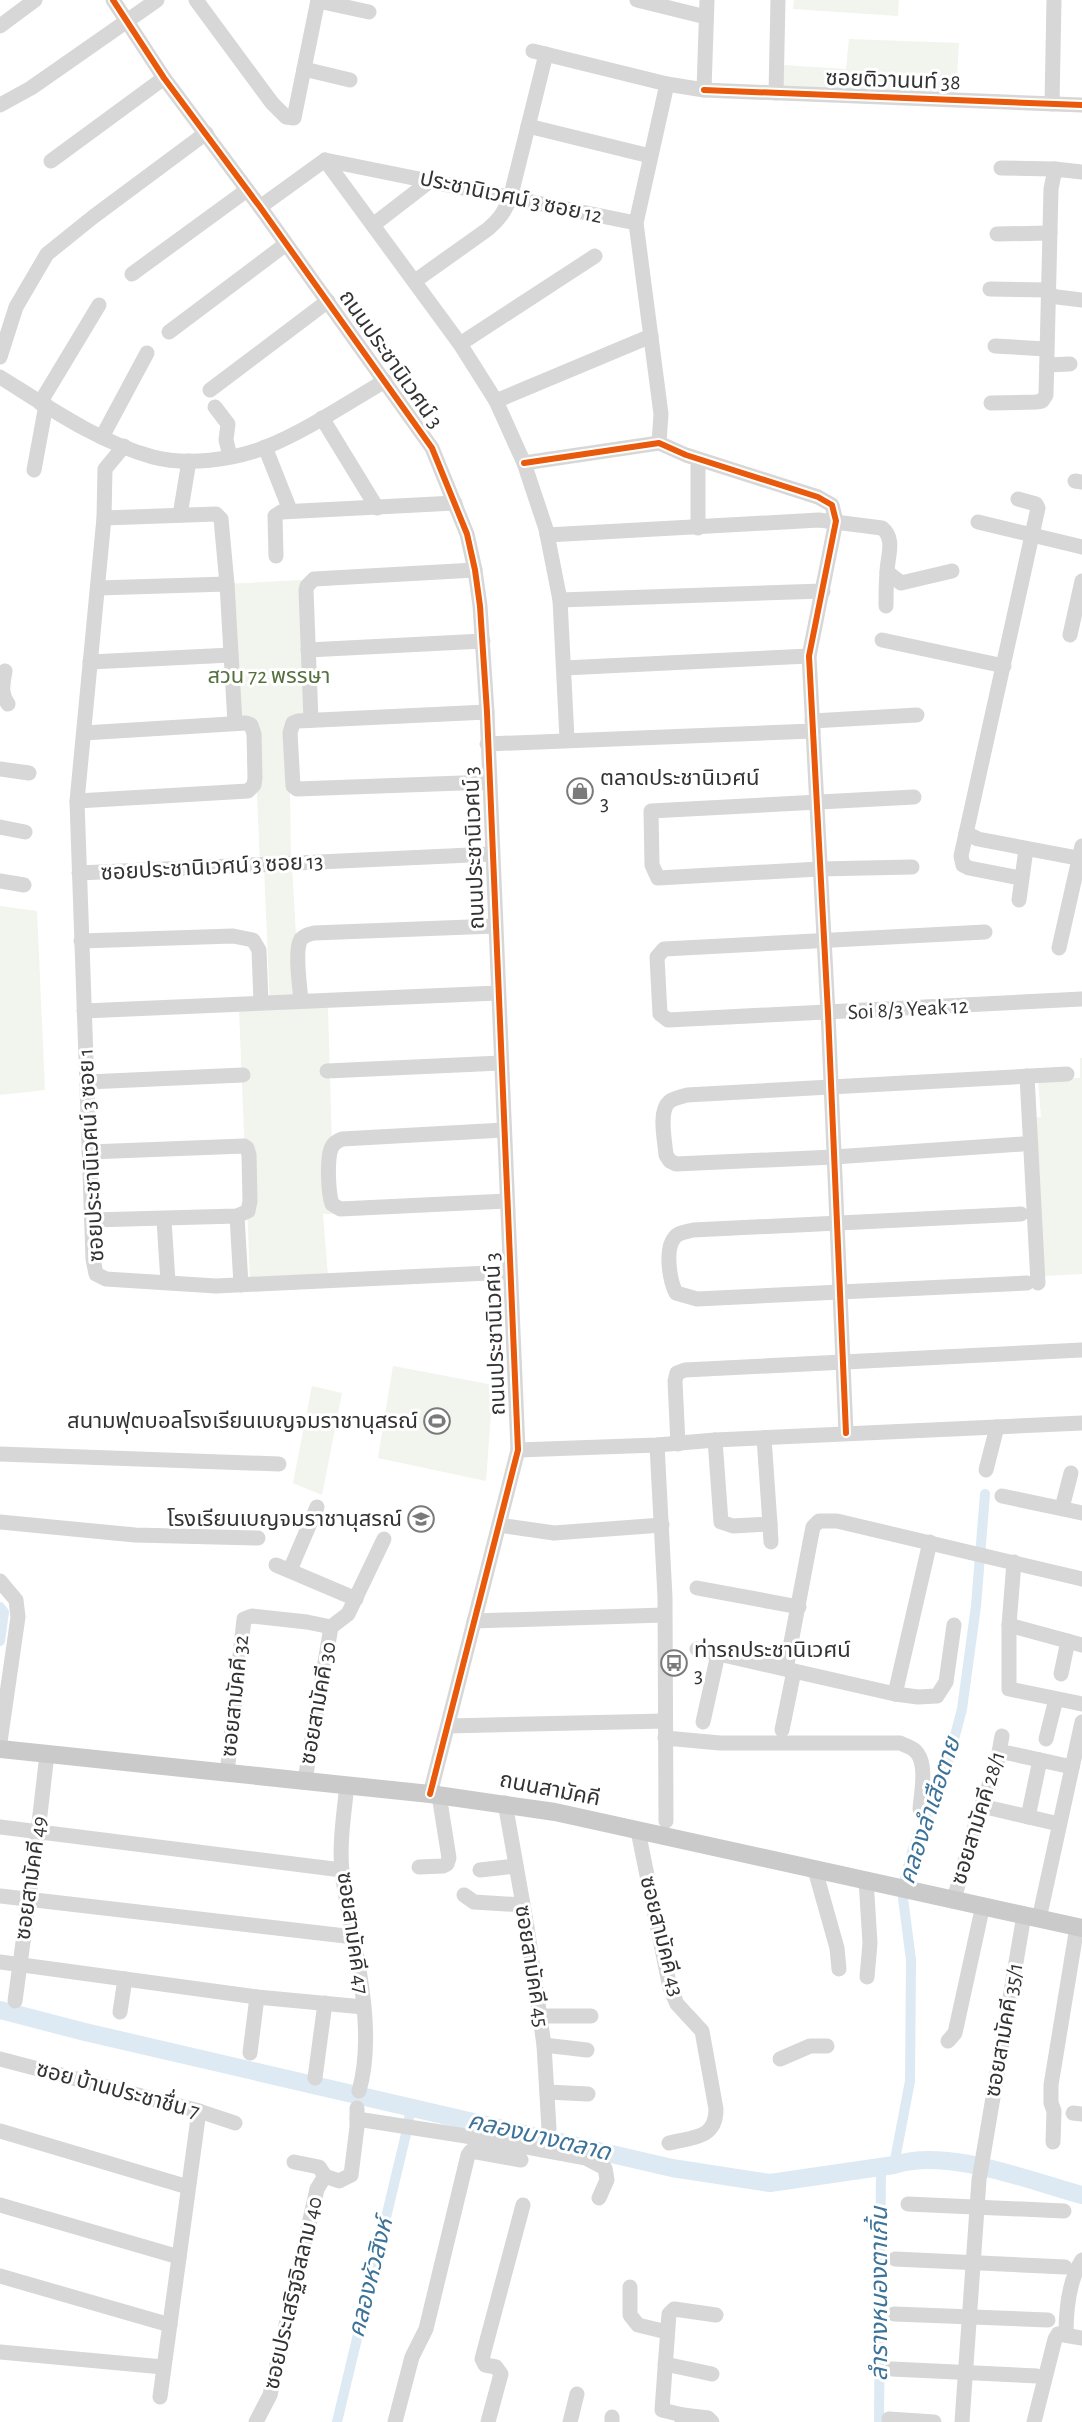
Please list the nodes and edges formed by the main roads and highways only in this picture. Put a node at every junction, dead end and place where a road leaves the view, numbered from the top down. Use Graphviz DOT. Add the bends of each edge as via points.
graph roads {
  1 [pos="0,1749"];
  2 [pos="1080,1928"];
  1 -- 2 [label="main road, ถนนสามัคคี" via="505,1803"];
}
